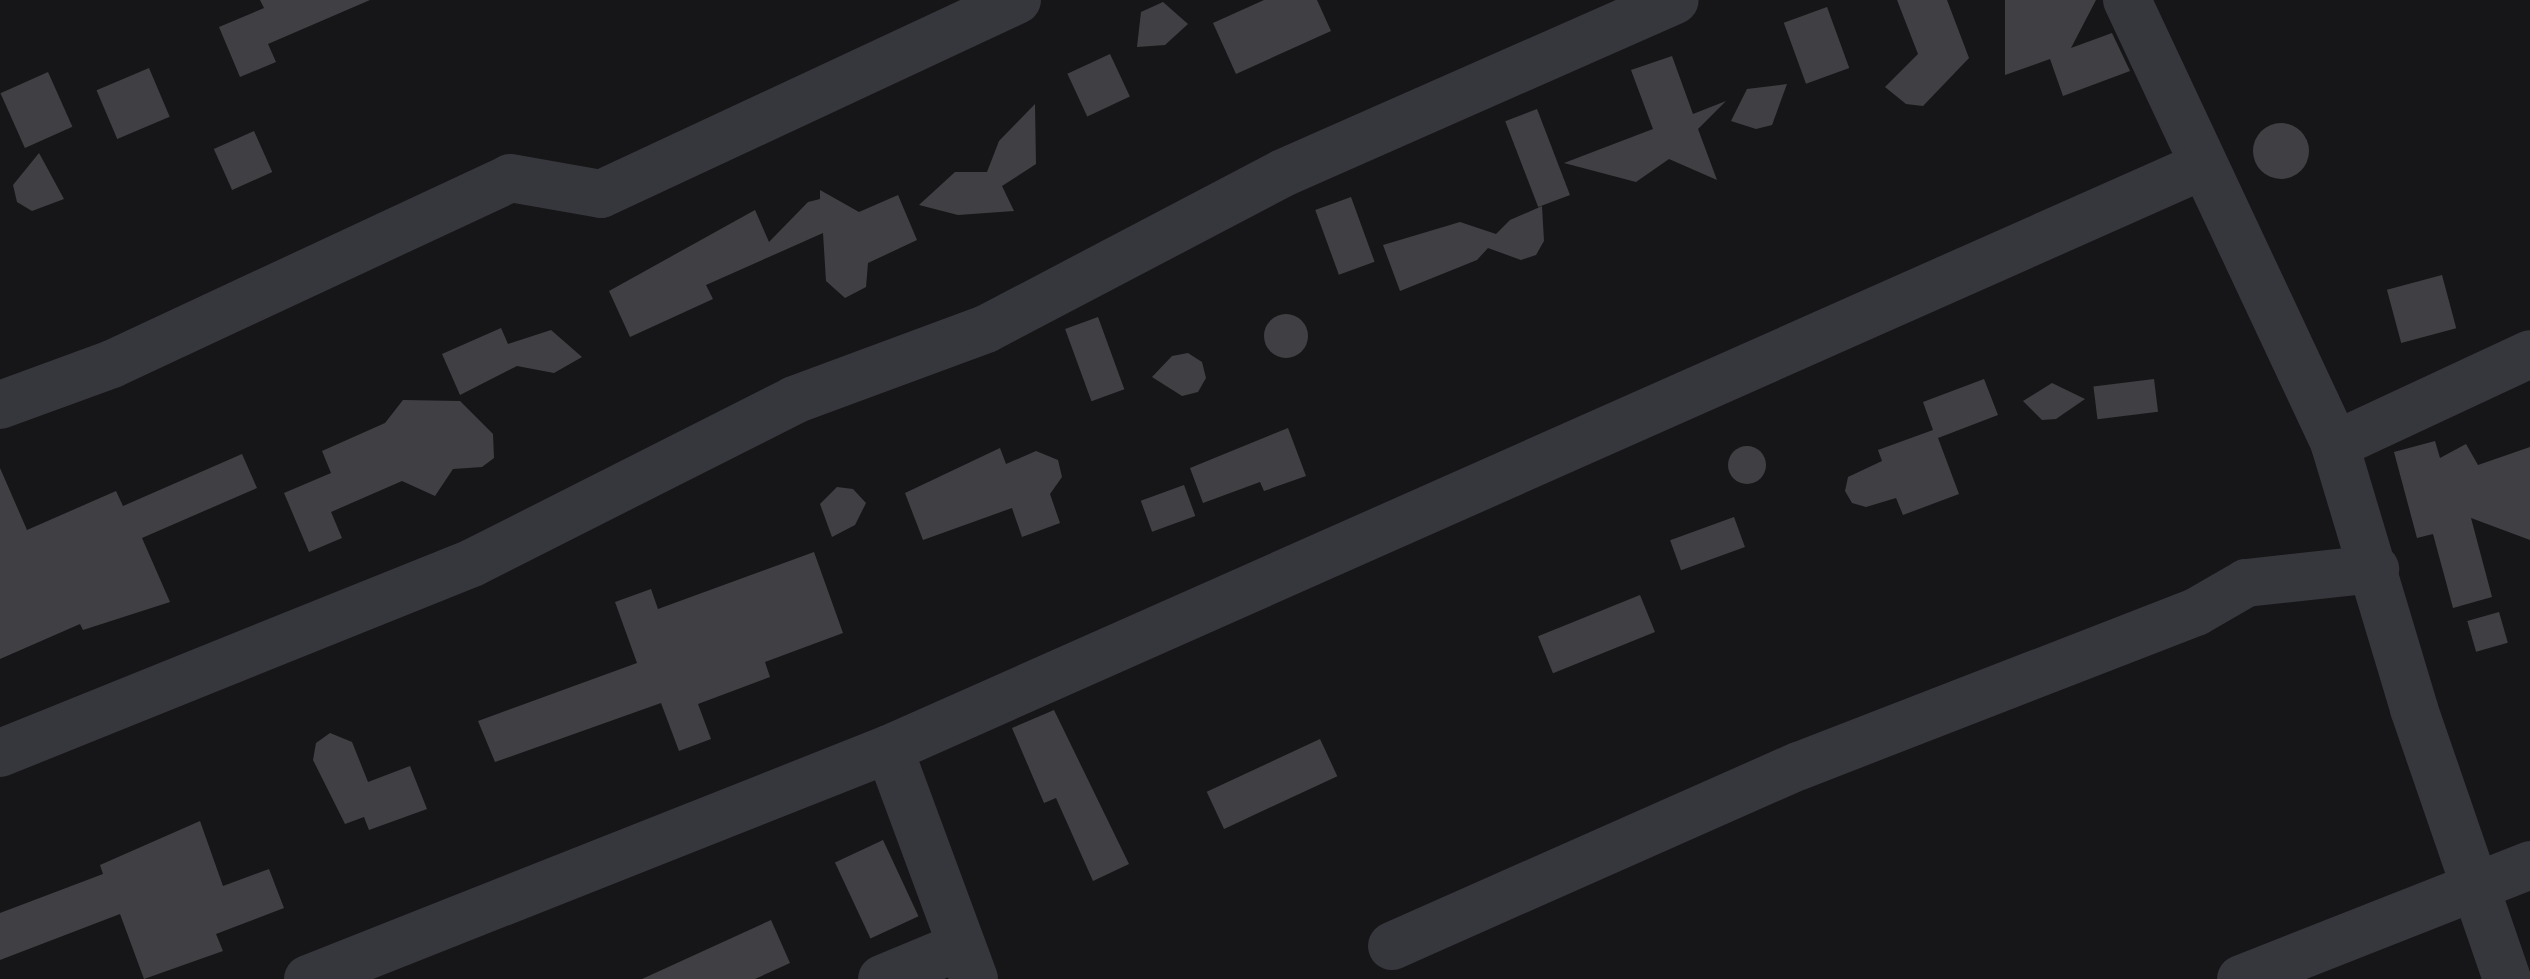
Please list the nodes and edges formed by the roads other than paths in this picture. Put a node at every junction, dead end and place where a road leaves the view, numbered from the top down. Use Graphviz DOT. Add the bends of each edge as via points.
graph roads {
  1 [pos="1017,0"];
  2 [pos="1675,0"];
  3 [pos="2127,0"];
  4 [pos="2202,166"];
  5 [pos="2530,354"];
  6 [pos="0,405"];
  7 [pos="2335,446"];
  8 [pos="2375,569"];
  9 [pos="889,749"];
  10 [pos="0,753"];
  11 [pos="2530,866"];
  12 [pos="2476,883"];
  13 [pos="1392,946"];
  14 [pos="968,962"];
  15 [pos="308,979"];
  16 [pos="882,979"];
  17 [pos="2241,979"];
  18 [pos="2507,979"];
  1 -- 6 [label="street" via="600,194 510,178 112,364"];
  2 -- 10 [label="street" via="1284,172 986,329 794,400 472,563"];
  3 -- 4 [label="street"];
  4 -- 7 [label="street"];
  4 -- 9 [label="street"];
  5 -- 7 [label="street"];
  7 -- 8 [label="street"];
  8 -- 12 [label="street" via="2414,709"];
  8 -- 13 [label="street" via="2246,583 2196,612 1799,766"];
  9 -- 14 [label="street"];
  9 -- 15 [label="street"];
  11 -- 12 [label="street"];
  12 -- 17 [label="street"];
  12 -- 18 [label="street"];
  14 -- 16 [label="street"];
}
